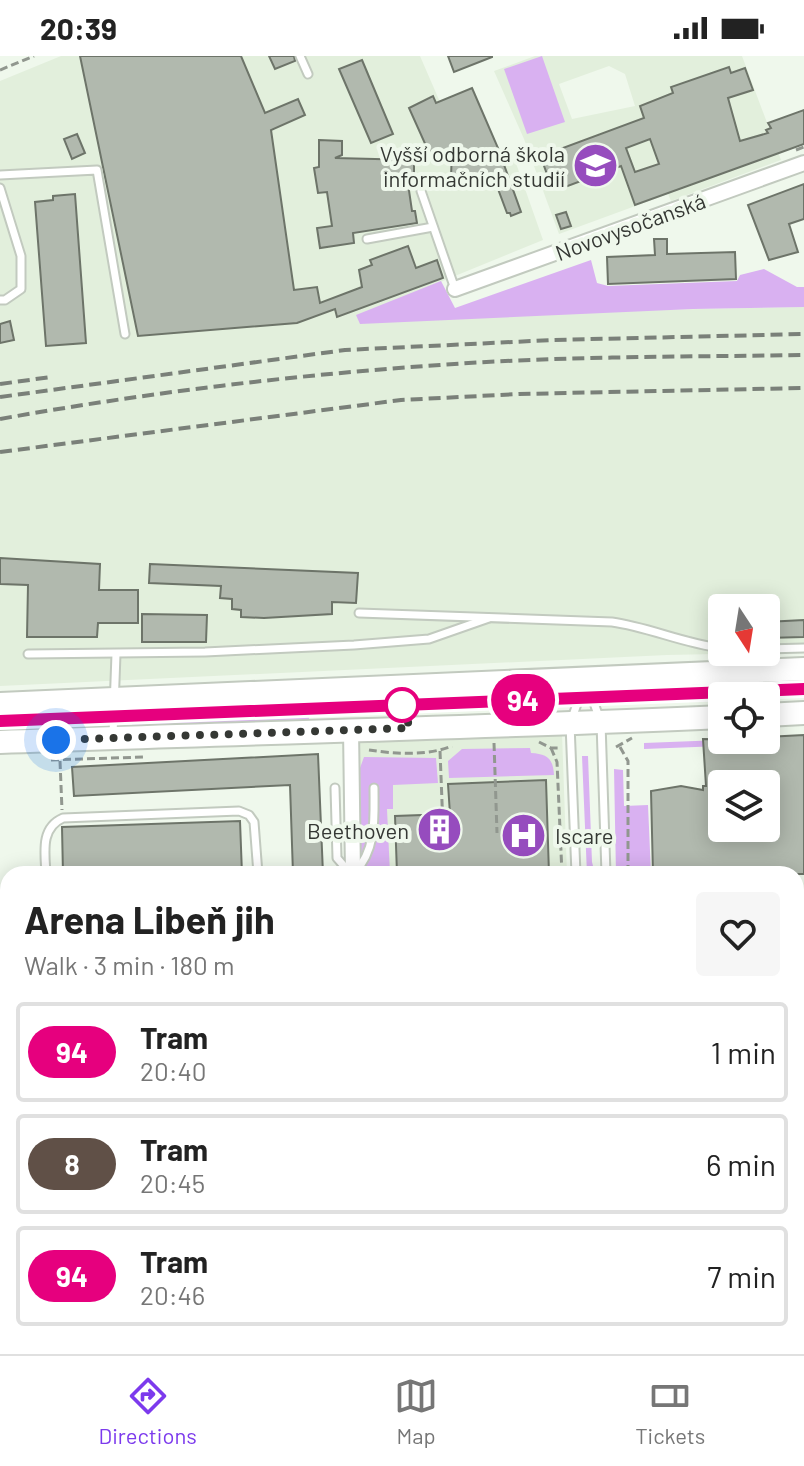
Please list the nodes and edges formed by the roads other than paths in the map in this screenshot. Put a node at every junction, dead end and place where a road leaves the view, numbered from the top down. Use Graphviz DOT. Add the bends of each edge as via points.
graph roads {
  1 [pos="300,56"];
  2 [pos="308,74"];
  3 [pos="804,163"];
  4 [pos="0,175"];
  5 [pos="0,188"];
  6 [pos="421,191"];
  7 [pos="433,227"];
  8 [pos="367,239"];
  9 [pos="455,289"];
  10 [pos="0,300"];
  11 [pos="125,334"];
  12 [pos="359,613"];
  13 [pos="489,618"];
  14 [pos="708,646"];
  15 [pos="804,648"];
  16 [pos="780,649"];
  17 [pos="28,654"];
  18 [pos="116,654"];
  19 [pos="708,665"];
  20 [pos="777,666"];
  21 [pos="804,669"];
  22 [pos="585,678"];
  23 [pos="112,699"];
  24 [pos="0,704"];
  25 [pos="804,713"];
  26 [pos="780,714"];
  27 [pos="708,718"];
  28 [pos="601,723"];
  29 [pos="570,724"];
  30 [pos="351,729"];
  31 [pos="113,738"];
  32 [pos="0,742"];
  33 [pos="335,788"];
  34 [pos="374,788"];
  35 [pos="46,866"];
  36 [pos="257,866"];
  37 [pos="345,866"];
  38 [pos="353,866"];
  39 [pos="361,866"];
  40 [pos="576,866"];
  41 [pos="606,866"];
  1 -- 2 [label="lane"];
  3 -- 9 [label="street, Novovysočanská"];
  4 -- 11 [label="lane" via="97,170"];
  5 -- 10 [label="lane" via="21,256 21,289"];
  6 -- 7 [label="lane"];
  7 -- 8 [label="lane"];
  7 -- 9 [label="lane"];
  12 -- 13 [label="lane"];
  13 -- 14 [label="lane" via="612,622"];
  13 -- 18 [label="lane" via="429,639"];
  15 -- 16 [label="lane"];
  17 -- 18 [label="lane"];
  18 -- 23 [label="lane"];
  19 -- 22 [label="main road"];
  20 -- 21 [label="main road"];
  22 -- 23 [label="main road"];
  22 -- 28 [label="lane"];
  22 -- 29 [label="lane"];
  23 -- 24 [label="main road"];
  23 -- 31 [label="lane"];
  25 -- 26 [label="main road"];
  27 -- 28 [label="main road"];
  28 -- 29 [label="main road"];
  28 -- 41 [label="lane"];
  29 -- 30 [label="main road"];
  29 -- 40 [label="lane"];
  30 -- 31 [label="main road"];
  30 -- 38 [label="street"];
  31 -- 32 [label="main road"];
  33 -- 37 [label="lane" via="337,858"];
  34 -- 39 [label="lane" via="373,836"];
  35 -- 36 [label="lane" via="45,839 55,821 63,818 239,811 254,822"];
}
